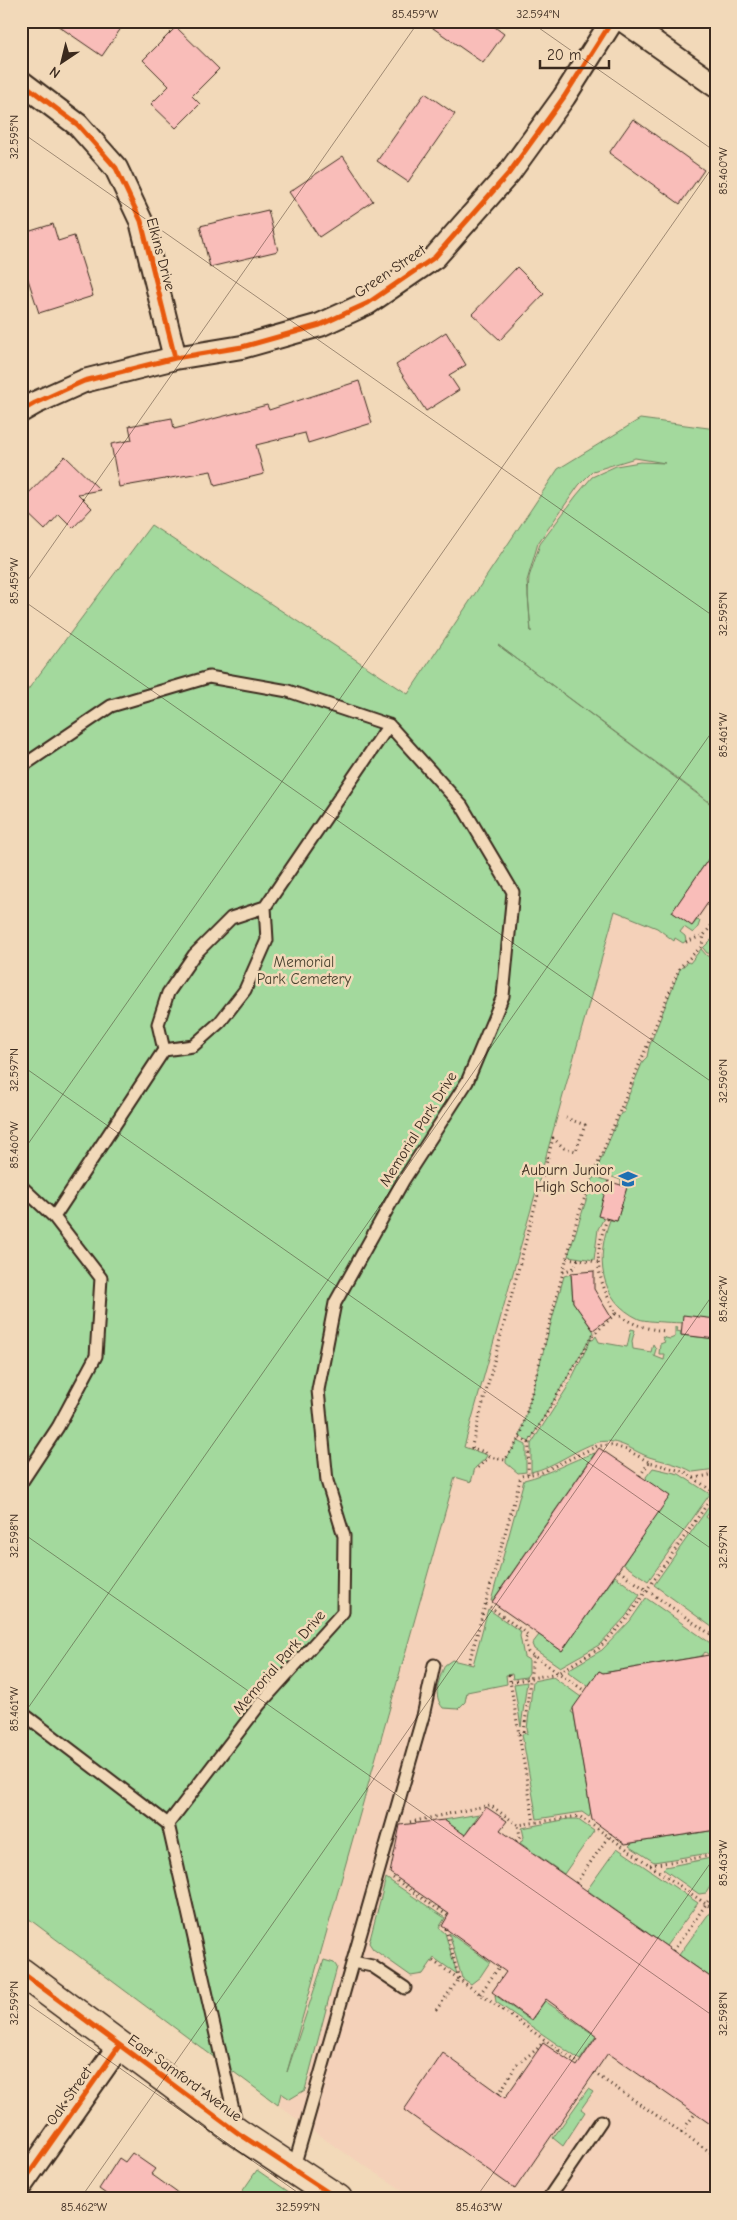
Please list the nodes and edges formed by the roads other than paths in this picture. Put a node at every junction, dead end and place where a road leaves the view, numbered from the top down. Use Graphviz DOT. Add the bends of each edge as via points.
graph roads {
  1 [pos="612,21"];
  2 [pos="624,21"];
  3 [pos="21,82"];
  4 [pos="716,86"];
  5 [pos="174,358"];
  6 [pos="21,411"];
  7 [pos="389,724"];
  8 [pos="21,767"];
  9 [pos="265,907"];
  10 [pos="164,1050"];
  11 [pos="21,1186"];
  12 [pos="54,1217"];
  13 [pos="21,1483"];
  14 [pos="434,1665"];
  15 [pos="21,1712"];
  16 [pos="168,1824"];
  17 [pos="353,1962"];
  18 [pos="21,1972"];
  19 [pos="405,1988"];
  20 [pos="120,2046"];
  21 [pos="601,2121"];
  22 [pos="238,2134"];
  23 [pos="293,2170"];
  24 [pos="21,2186"];
  25 [pos="338,2199"];
  26 [pos="548,2199"];
  1 -- 5 [label="street, Green Street" via="564,97 509,173 435,257 368,303 320,325 242,347"];
  2 -- 4 [label="street"];
  3 -- 5 [label="street, Elkins Drive" via="78,125 116,168 141,220"];
  5 -- 6 [label="street, Green Street" via="84,381"];
  7 -- 8 [label="lane" via="288,691 209,677 111,706"];
  7 -- 9 [label="lane"];
  7 -- 16 [label="lane, Memorial Park Drive" via="462,806 513,892 503,996 467,1082 403,1181 335,1303 318,1390 326,1481 344,1536 342,1612 260,1704"];
  9 -- 10 [label="lane" via="231,918 194,955 168,993 158,1024"];
  9 -- 10 [label="lane" via="267,940 245,990 220,1022 193,1046"];
  10 -- 12 [label="lane"];
  11 -- 12 [label="lane"];
  12 -- 13 [label="lane" via="101,1278 96,1356 58,1427"];
  14 -- 17 [label="lane"];
  15 -- 16 [label="lane"];
  16 -- 22 [label="lane"];
  17 -- 19 [label="lane" via="372,1966"];
  17 -- 23 [label="lane"];
  18 -- 20 [label="street, East Samford Avenue"];
  20 -- 22 [label="street, East Samford Avenue"];
  20 -- 24 [label="street, Oak Street"];
  21 -- 26 [label="lane"];
  22 -- 23 [label="street, East Samford Avenue"];
  23 -- 25 [label="street, East Samford Avenue"];
}
